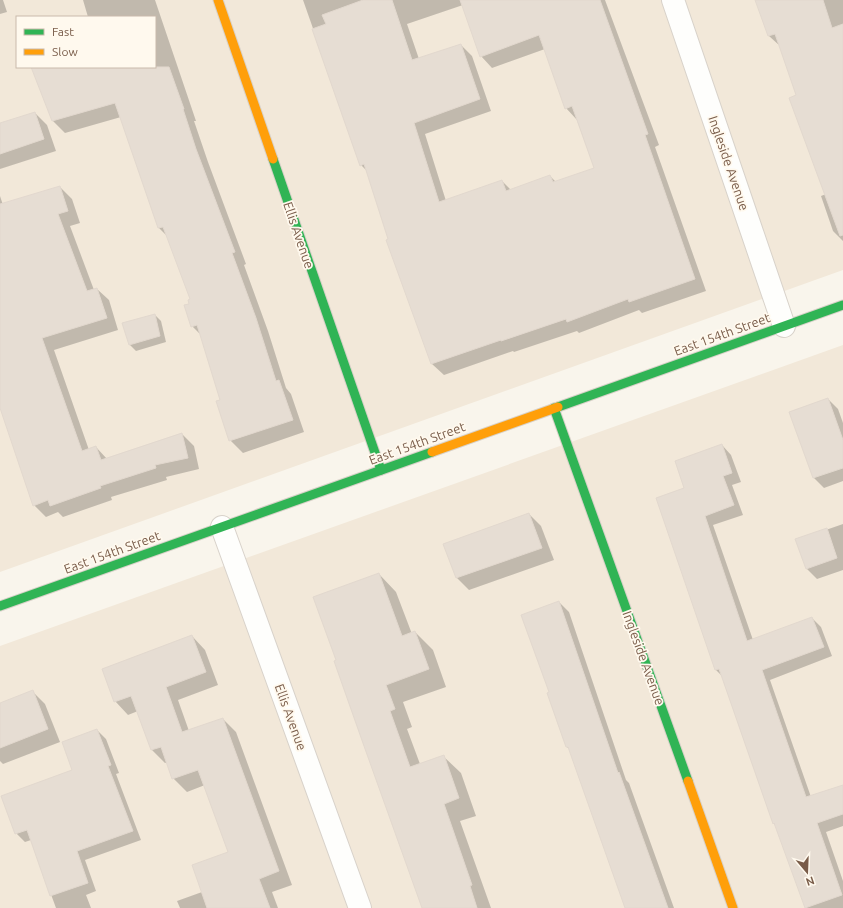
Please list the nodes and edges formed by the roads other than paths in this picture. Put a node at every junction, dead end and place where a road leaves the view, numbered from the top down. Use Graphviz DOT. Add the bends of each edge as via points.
graph roads {
  1 [pos="218,0"];
  2 [pos="673,0"];
  3 [pos="843,305"];
  4 [pos="784,326"];
  5 [pos="554,408"];
  6 [pos="381,470"];
  7 [pos="222,527"];
  8 [pos="0,606"];
  9 [pos="360,908"];
  10 [pos="733,908"];
  1 -- 6 [label="street, Ellis Avenue"];
  2 -- 4 [label="street, Ingleside Avenue"];
  3 -- 4 [label="street, East 154th Street"];
  4 -- 5 [label="street, East 154th Street"];
  5 -- 6 [label="street, East 154th Street"];
  5 -- 10 [label="street, Ingleside Avenue"];
  6 -- 7 [label="street, East 154th Street"];
  7 -- 8 [label="street, East 154th Street"];
  7 -- 9 [label="street, Ellis Avenue"];
}
